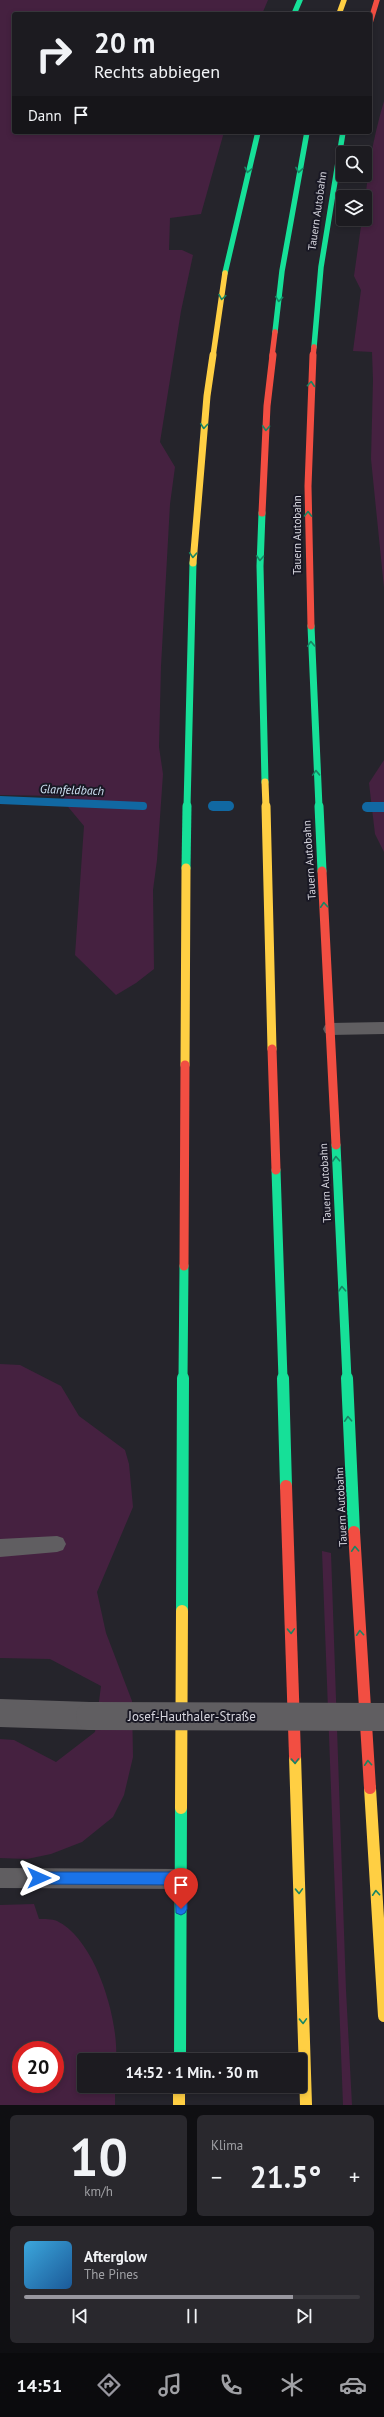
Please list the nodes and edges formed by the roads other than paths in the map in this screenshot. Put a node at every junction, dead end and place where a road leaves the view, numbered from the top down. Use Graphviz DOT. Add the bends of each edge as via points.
graph roads {
  1 [pos="300,0"];
  2 [pos="344,0"];
  3 [pos="377,0"];
  4 [pos="295,12"];
  5 [pos="340,12"];
  6 [pos="372,16"];
  7 [pos="258,134"];
  8 [pos="307,134"];
  9 [pos="343,134"];
  10 [pos="384,1028"];
  11 [pos="330,1029"];
  12 [pos="57,1544"];
  13 [pos="0,1548"];
  14 [pos="0,1713"];
  15 [pos="384,1717"];
  16 [pos="0,1878"];
  17 [pos="181,1879"];
  18 [pos="384,2016"];
  19 [pos="180,2053"];
  20 [pos="179,2093"];
  21 [pos="179,2105"];
  22 [pos="306,2105"];
  1 -- 4 [label="highway"];
  2 -- 5 [label="highway"];
  3 -- 6 [label="highway"];
  7 -- 17 [label="highway, one-way" via="227,260 208,388 193,555 186,818"];
  8 -- 22 [label="highway, one-way" via="282,271 268,406 260,566"];
  11 -- 9 [label="highway, Tauern Autobahn, one-way" via="318,812 308,542 310,397 321,267"];
  10 -- 11 [label="lane"];
  18 -- 11 [label="highway, Tauern Autobahn, one-way" via="357,1588"];
  12 -- 13 [label="lane"];
  14 -- 15 [label="street, Josef-Hauthaler-Straße, bridge" via="90,1716"];
  16 -- 17 [label="lane"];
  17 -- 19 [label="highway"];
  20 -- 21 [label="highway"];
}
